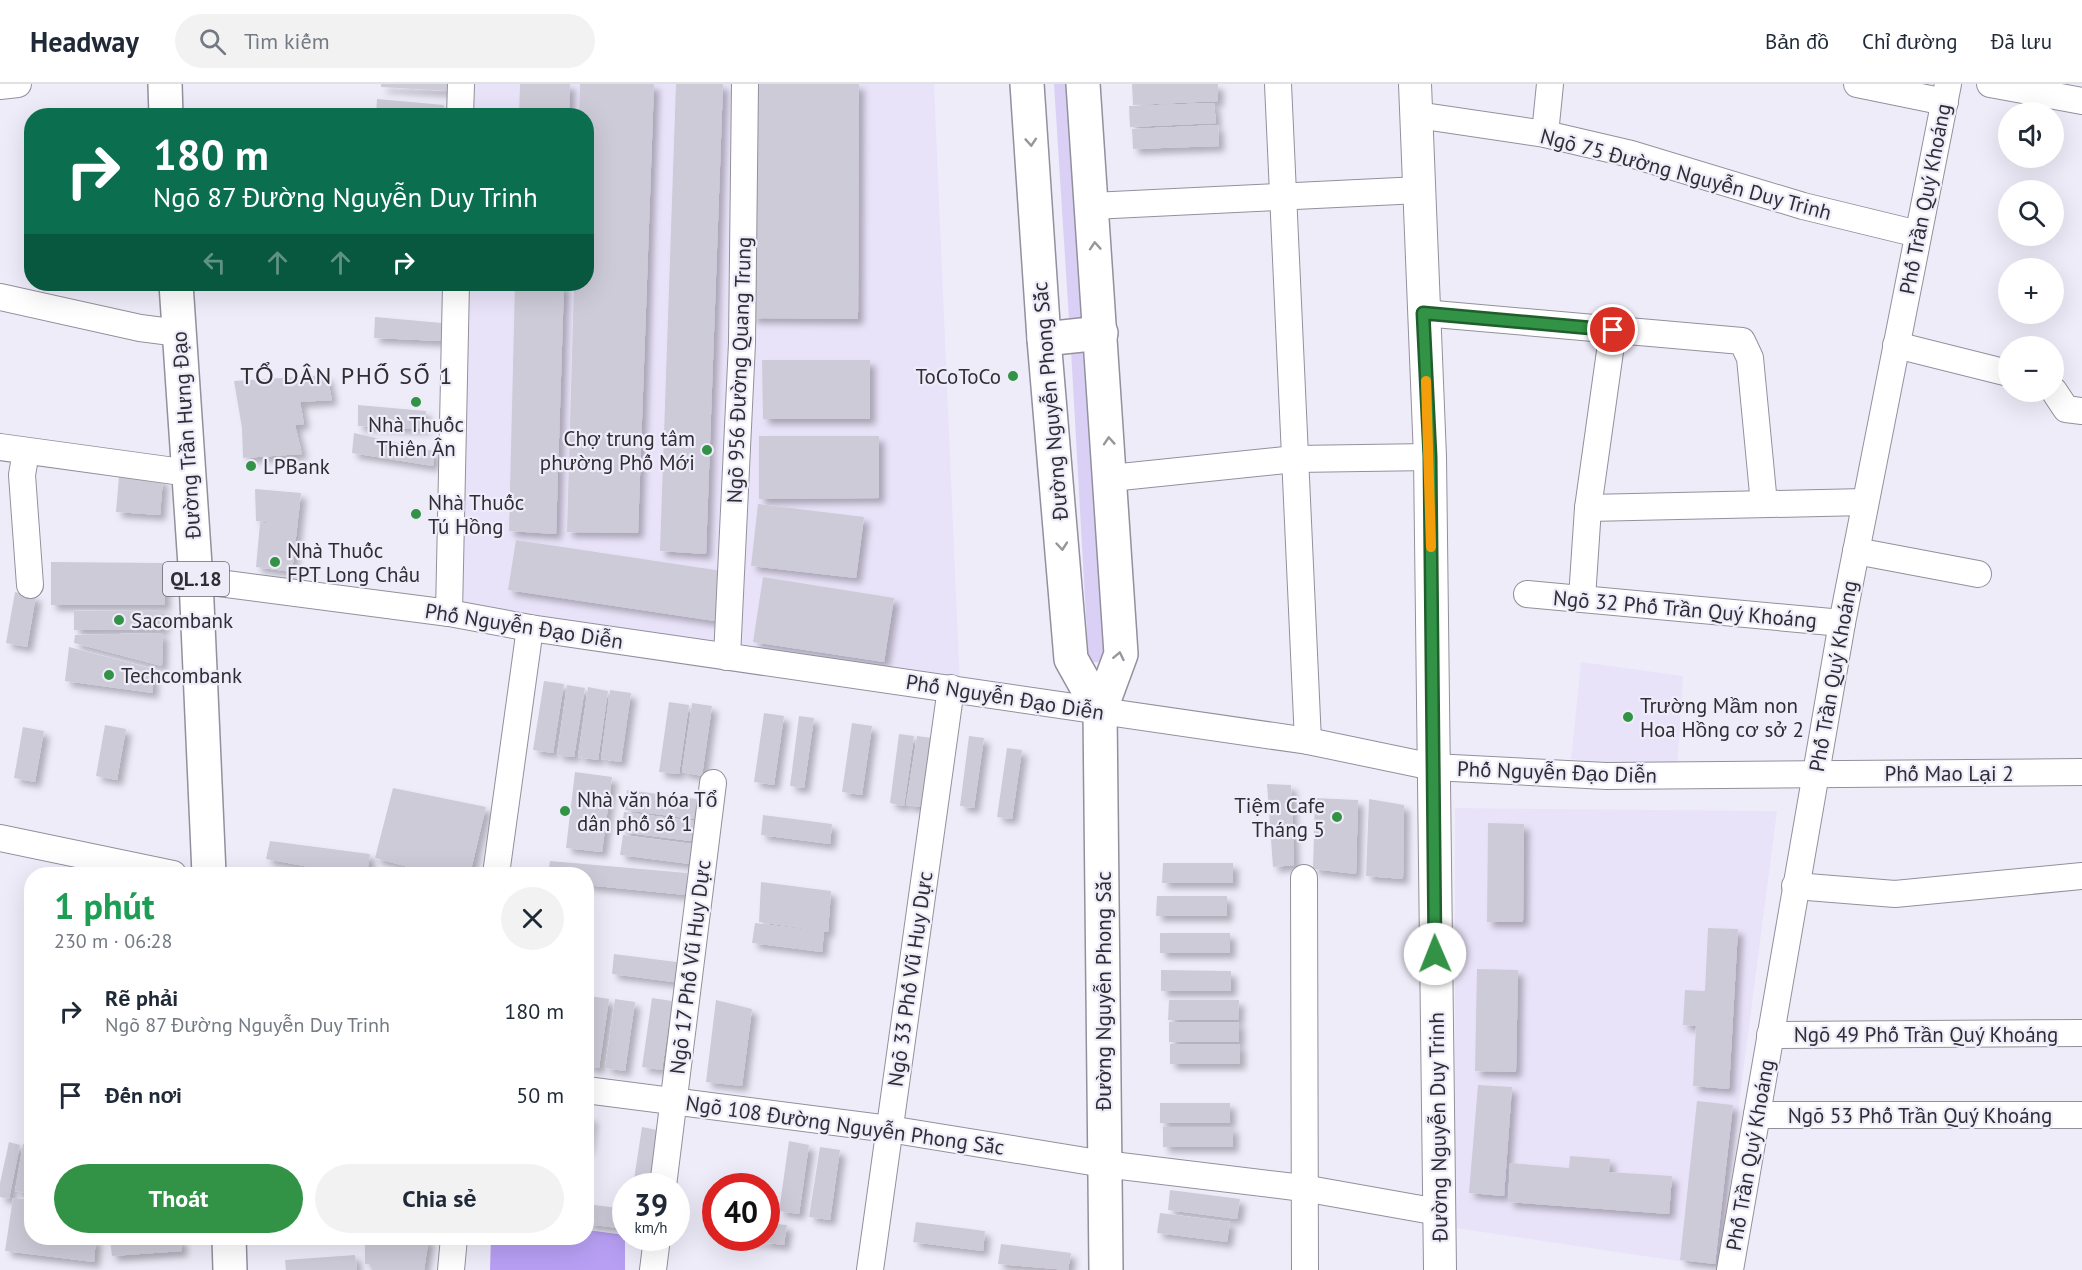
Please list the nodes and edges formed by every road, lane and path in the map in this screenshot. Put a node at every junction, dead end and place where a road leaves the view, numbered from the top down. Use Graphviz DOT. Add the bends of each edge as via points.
graph roads {
  1 [pos="18,84"];
  2 [pos="165,84"];
  3 [pos="461,84"];
  4 [pos="745,84"];
  5 [pos="1027,84"];
  6 [pos="1083,84"];
  7 [pos="1278,84"];
  8 [pos="1415,84"];
  9 [pos="1550,84"];
  10 [pos="1857,84"];
  11 [pos="1990,84"];
  12 [pos="0,86"];
  13 [pos="1946,93"];
  14 [pos="2082,101"];
  15 [pos="166,108"];
  16 [pos="460,108"];
  17 [pos="1417,115"];
  18 [pos="1545,134"];
  19 [pos="1419,190"];
  20 [pos="1283,197"];
  21 [pos="1092,206"];
  22 [pos="1918,234"];
  23 [pos="176,291"];
  24 [pos="456,291"];
  25 [pos="0,297"];
  26 [pos="1423,313"];
  27 [pos="1613,330"];
  28 [pos="179,333"];
  29 [pos="1101,333"];
  30 [pos="1044,339"];
  31 [pos="1896,345"];
  32 [pos="1998,371"];
  33 [pos="2061,402"];
  34 [pos="2082,411"];
  35 [pos="0,447"];
  36 [pos="26,451"];
  37 [pos="1430,457"];
  38 [pos="1295,459"];
  39 [pos="189,473"];
  40 [pos="1111,478"];
  41 [pos="1865,502"];
  42 [pos="1764,504"];
  43 [pos="1588,508"];
  44 [pos="1856,551"];
  45 [pos="1978,574"];
  46 [pos="196,580"];
  47 [pos="30,585"];
  48 [pos="1527,594"];
  49 [pos="1582,598"];
  50 [pos="449,613"];
  51 [pos="1842,623"];
  52 [pos="530,628"];
  53 [pos="727,657"];
  54 [pos="951,688"];
  55 [pos="1100,711"];
  56 [pos="1308,741"];
  57 [pos="1433,767"];
  58 [pos="2082,772"];
  59 [pos="1816,774"];
  60 [pos="713,783"];
  61 [pos="0,838"];
  62 [pos="139,867"];
  63 [pos="209,867"];
  64 [pos="497,867"];
  65 [pos="2082,876"];
  66 [pos="1304,878"];
  67 [pos="1795,886"];
  68 [pos="2082,1034"];
  69 [pos="1770,1035"];
  70 [pos="594,1091"];
  71 [pos="673,1101"];
  72 [pos="1757,1115"];
  73 [pos="2082,1115"];
  74 [pos="889,1129"];
  75 [pos="1104,1164"];
  76 [pos="665,1173"];
  77 [pos="1303,1188"];
  78 [pos="1438,1212"];
  79 [pos="229,1245"];
  80 [pos="453,1245"];
  81 [pos="655,1251"];
  82 [pos="230,1270"];
  83 [pos="451,1270"];
  84 [pos="653,1270"];
  85 [pos="870,1270"];
  86 [pos="1106,1270"];
  87 [pos="1305,1270"];
  88 [pos="1440,1270"];
  89 [pos="1730,1270"];
  1 -- 12 [label="street"];
  2 -- 15 [label="main road"];
  3 -- 16 [label="street"];
  4 -- 53 [label="street, Ngõ 956 Đường Quang Trung" via="742,343"];
  5 -- 30 [label="main road, Đường Nguyễn Phong Sắc, one-way"];
  6 -- 21 [label="main road, Đường Nguyễn Phong Sắc"];
  7 -- 20 [label="street"];
  8 -- 17 [label="street, Đường Nguyễn Duy Trinh"];
  9 -- 18 [label="street"];
  10 -- 13 [label="street"];
  11 -- 14 [label="street"];
  13 -- 22 [label="street, Phố Trần Quý Khoáng"];
  17 -- 18 [label="street, Ngõ 75 Đường Nguyễn Duy Trinh"];
  17 -- 19 [label="street, Đường Nguyễn Duy Trinh"];
  18 -- 22 [label="street, Ngõ 75 Đường Nguyễn Duy Trinh"];
  19 -- 20 [label="street"];
  19 -- 26 [label="street, Đường Nguyễn Duy Trinh"];
  20 -- 21 [label="street"];
  20 -- 38 [label="street"];
  29 -- 21 [label="main road, Đường Nguyễn Phong Sắc, one-way"];
  22 -- 31 [label="street, Phố Trần Quý Khoáng"];
  23 -- 28 [label="main road, Đường Trần Hưng Đạo / QL.18"];
  24 -- 50 [label="street"];
  25 -- 28 [label="street"];
  26 -- 27 [label="street"];
  26 -- 37 [label="street, Đường Nguyễn Duy Trinh"];
  27 -- 42 [label="street" via="1742,341 1750,358"];
  27 -- 43 [label="street"];
  28 -- 39 [label="main road, Đường Trần Hưng Đạo / QL.18"];
  29 -- 30 [label="main road"];
  40 -- 29 [label="main road, Đường Nguyễn Phong Sắc, one-way"];
  30 -- 55 [label="main road, Đường Nguyễn Phong Sắc, one-way" via="1071,659"];
  31 -- 32 [label="street"];
  31 -- 41 [label="street, Phố Trần Quý Khoáng"];
  33 -- 34 [label="street" via="2066,409"];
  35 -- 36 [label="street"];
  36 -- 39 [label="street"];
  36 -- 47 [label="street" via="22,475"];
  37 -- 38 [label="street"];
  37 -- 57 [label="street, Đường Nguyễn Duy Trinh"];
  38 -- 40 [label="street"];
  38 -- 56 [label="street"];
  39 -- 46 [label="main road, Đường Trần Hưng Đạo / QL.18"];
  55 -- 40 [label="main road, Đường Nguyễn Phong Sắc, one-way" via="1121,654"];
  41 -- 42 [label="street"];
  41 -- 44 [label="street, Phố Trần Quý Khoáng"];
  42 -- 43 [label="street"];
  43 -- 49 [label="street"];
  44 -- 45 [label="street"];
  44 -- 51 [label="street, Phố Trần Quý Khoáng"];
  46 -- 50 [label="street, Phố Nguyễn Đạo Diễn"];
  46 -- 63 [label="main road, Đường Trần Hưng Đạo / QL.18"];
  48 -- 49 [label="street, Ngõ 32 Phố Trần Quý Khoáng"];
  49 -- 51 [label="street, Ngõ 32 Phố Trần Quý Khoáng"];
  50 -- 52 [label="street, Phố Nguyễn Đạo Diễn"];
  51 -- 59 [label="street, Phố Trần Quý Khoáng"];
  52 -- 53 [label="street, Phố Nguyễn Đạo Diễn"];
  52 -- 64 [label="street"];
  53 -- 54 [label="street, Phố Nguyễn Đạo Diễn"];
  54 -- 55 [label="street, Phố Nguyễn Đạo Diễn"];
  54 -- 74 [label="street, Ngõ 33 Phố Vũ Huy Dực"];
  55 -- 56 [label="street, Phố Nguyễn Đạo Diễn"];
  55 -- 75 [label="main road, Đường Nguyễn Phong Sắc"];
  56 -- 57 [label="street, Phố Nguyễn Đạo Diễn"];
  57 -- 59 [label="street, Phố Nguyễn Đạo Diễn" via="1606,776"];
  57 -- 78 [label="street, Đường Nguyễn Duy Trinh"];
  58 -- 59 [label="street, Phố Mao Lại 2"];
  59 -- 67 [label="street, Phố Trần Quý Khoáng"];
  60 -- 71 [label="street, Ngõ 17 Phố Vũ Huy Dực"];
  61 -- 62 [label="street"];
  65 -- 67 [label="street" via="1895,894"];
  66 -- 77 [label="street"];
  67 -- 69 [label="street, Phố Trần Quý Khoáng"];
  68 -- 69 [label="street, Ngõ 49 Phố Trần Quý Khoáng"];
  69 -- 72 [label="street, Phố Trần Quý Khoáng"];
  70 -- 71 [label="street, Ngõ 108 Đường Nguyễn Phong Sắc"];
  71 -- 74 [label="street, Ngõ 108 Đường Nguyễn Phong Sắc"];
  71 -- 76 [label="street, Ngõ 17 Phố Vũ Huy Dực"];
  72 -- 73 [label="street, Ngõ 53 Phố Trần Quý Khoáng"];
  72 -- 89 [label="street, Phố Trần Quý Khoáng"];
  74 -- 75 [label="street, Ngõ 108 Đường Nguyễn Phong Sắc"];
  74 -- 85 [label="street, Ngõ 33 Phố Vũ Huy Dực"];
  75 -- 77 [label="street, Ngõ 108 Đường Nguyễn Phong Sắc"];
  75 -- 86 [label="main road, Đường Nguyễn Phong Sắc"];
  77 -- 78 [label="street, Ngõ 108 Đường Nguyễn Phong Sắc"];
  77 -- 87 [label="street"];
  78 -- 88 [label="street, Đường Nguyễn Duy Trinh"];
  79 -- 82 [label="main road"];
  80 -- 83 [label="street"];
  81 -- 84 [label="street"];
}
